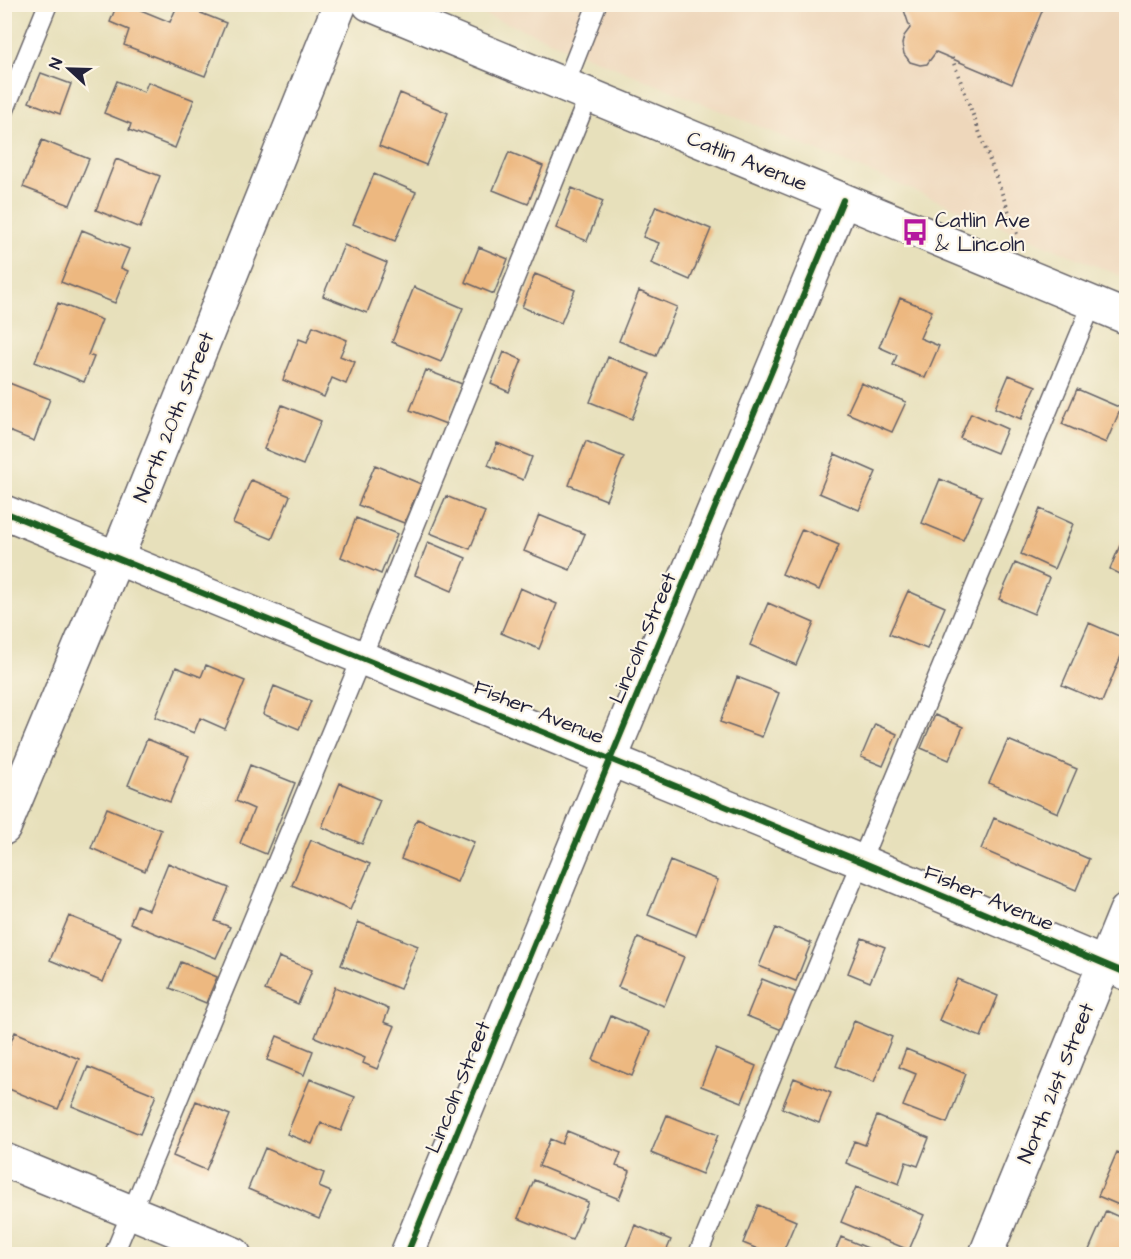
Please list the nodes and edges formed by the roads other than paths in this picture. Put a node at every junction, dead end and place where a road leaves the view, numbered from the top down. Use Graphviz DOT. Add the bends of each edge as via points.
graph roads {
  1 [pos="48,4"];
  2 [pos="340,4"];
  3 [pos="369,4"];
  4 [pos="597,4"];
  5 [pos="577,90"];
  6 [pos="4,112"];
  7 [pos="843,201"];
  8 [pos="1093,302"];
  9 [pos="1126,317"];
  10 [pos="4,512"];
  11 [pos="117,557"];
  12 [pos="362,657"];
  13 [pos="610,759"];
  14 [pos="4,828"];
  15 [pos="862,862"];
  16 [pos="1126,911"];
  17 [pos="1115,969"];
  18 [pos="4,1160"];
  19 [pos="132,1212"];
  20 [pos="114,1254"];
  21 [pos="234,1254"];
  22 [pos="407,1254"];
  23 [pos="698,1254"];
  24 [pos="986,1254"];
  1 -- 6 [label="lane"];
  2 -- 11 [label="street, North 20th Street"];
  3 -- 5 [label="street, Catlin Avenue"];
  4 -- 5 [label="lane"];
  5 -- 7 [label="street, Catlin Avenue"];
  5 -- 12 [label="lane"];
  7 -- 8 [label="street, Catlin Avenue"];
  7 -- 13 [label="street, Lincoln Street"];
  8 -- 9 [label="street, Catlin Avenue"];
  8 -- 15 [label="lane"];
  10 -- 11 [label="street, Fisher Avenue"];
  11 -- 12 [label="street, Fisher Avenue"];
  11 -- 14 [label="street, North 20th Street"];
  12 -- 13 [label="street, Fisher Avenue"];
  12 -- 19 [label="lane"];
  13 -- 15 [label="street, Fisher Avenue"];
  13 -- 22 [label="street, Lincoln Street"];
  15 -- 17 [label="street, Fisher Avenue"];
  15 -- 23 [label="lane"];
  16 -- 17 [label="street, North 21st Street"];
  17 -- 24 [label="street, North 21st Street"];
  18 -- 19 [label="street"];
  19 -- 20 [label="lane"];
  19 -- 21 [label="street"];
}
